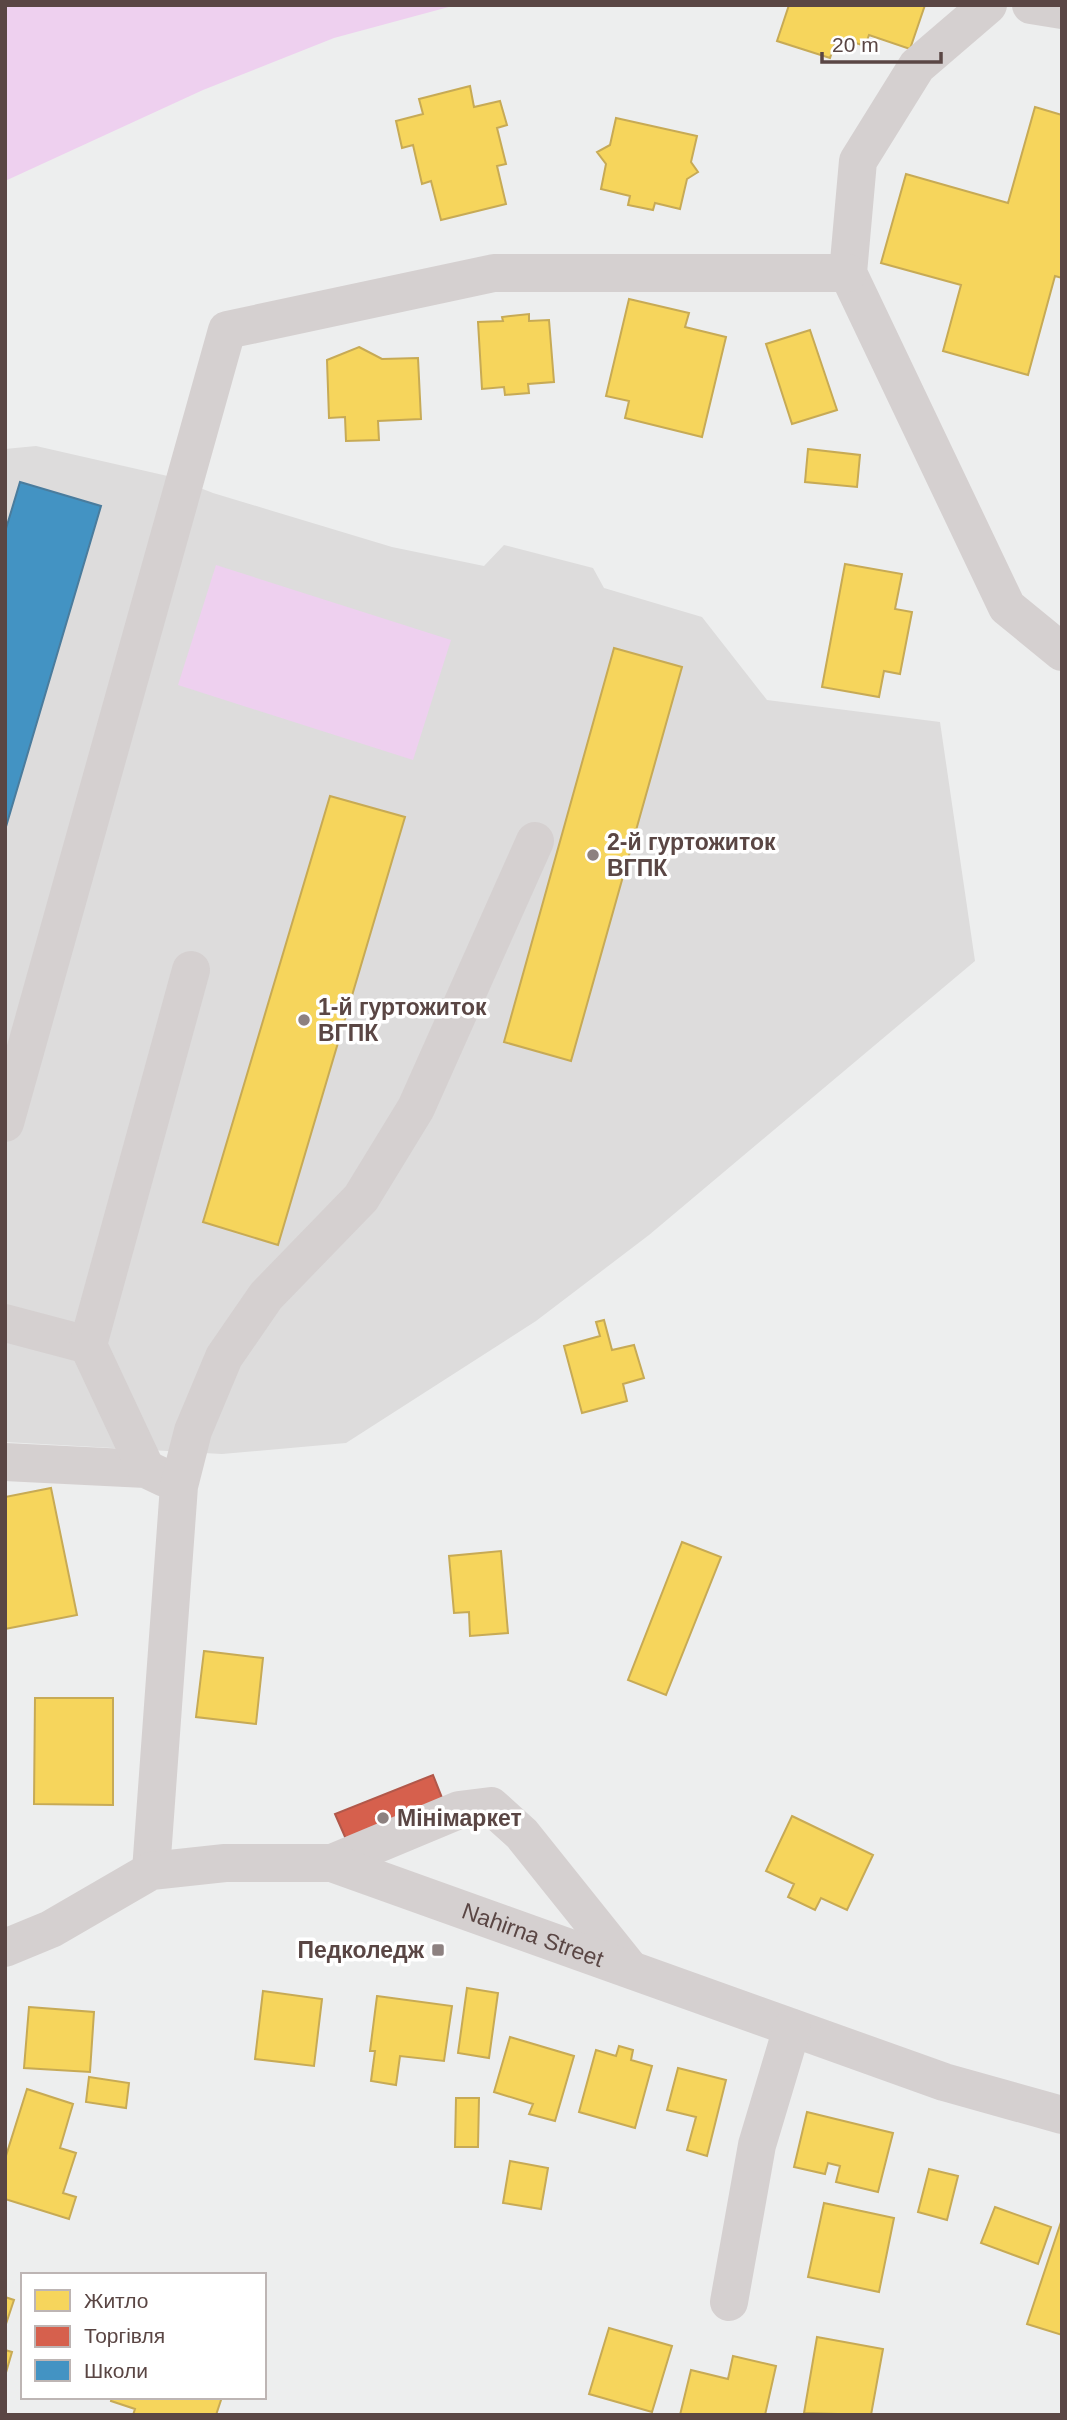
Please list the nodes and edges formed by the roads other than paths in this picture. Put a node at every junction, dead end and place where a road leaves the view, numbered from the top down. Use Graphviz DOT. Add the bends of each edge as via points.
graph roads {
  1 [pos="988,5"];
  2 [pos="1031,5"];
  3 [pos="1062,10"];
  4 [pos="848,273"];
  5 [pos="1062,652"];
  6 [pos="535,841"];
  7 [pos="191,970"];
  8 [pos="5,1122"];
  9 [pos="5,1323"];
  10 [pos="88,1345"];
  11 [pos="5,1462"];
  12 [pos="163,1477"];
  13 [pos="332,1863"];
  14 [pos="151,1871"];
  15 [pos="5,1948"];
  16 [pos="630,1969"];
  17 [pos="792,2028"];
  18 [pos="1062,2115"];
  19 [pos="729,2302"];
  1 -- 4 [label="street" via="918,66 858,161"];
  2 -- 3 [label="street"];
  4 -- 5 [label="street" via="1007,607"];
  4 -- 8 [label="street" via="494,273 227,330"];
  6 -- 12 [label="street" via="416,1108 361,1198 266,1297 224,1357 193,1431"];
  7 -- 10 [label="street"];
  9 -- 10 [label="street"];
  10 -- 12 [label="street"];
  11 -- 12 [label="street"];
  12 -- 14 [label="street"];
  13 -- 14 [label="street, Nahirna Street" via="225,1863"];
  13 -- 16 [label="street, Nahirna Street"];
  13 -- 16 [label="street" via="460,1810 491,1806 522,1834"];
  14 -- 15 [label="street, Nahirna Street" via="51,1929"];
  16 -- 17 [label="street, Nahirna Street"];
  17 -- 18 [label="street, Nahirna Street" via="944,2082"];
  17 -- 19 [label="street" via="757,2145"];
}
